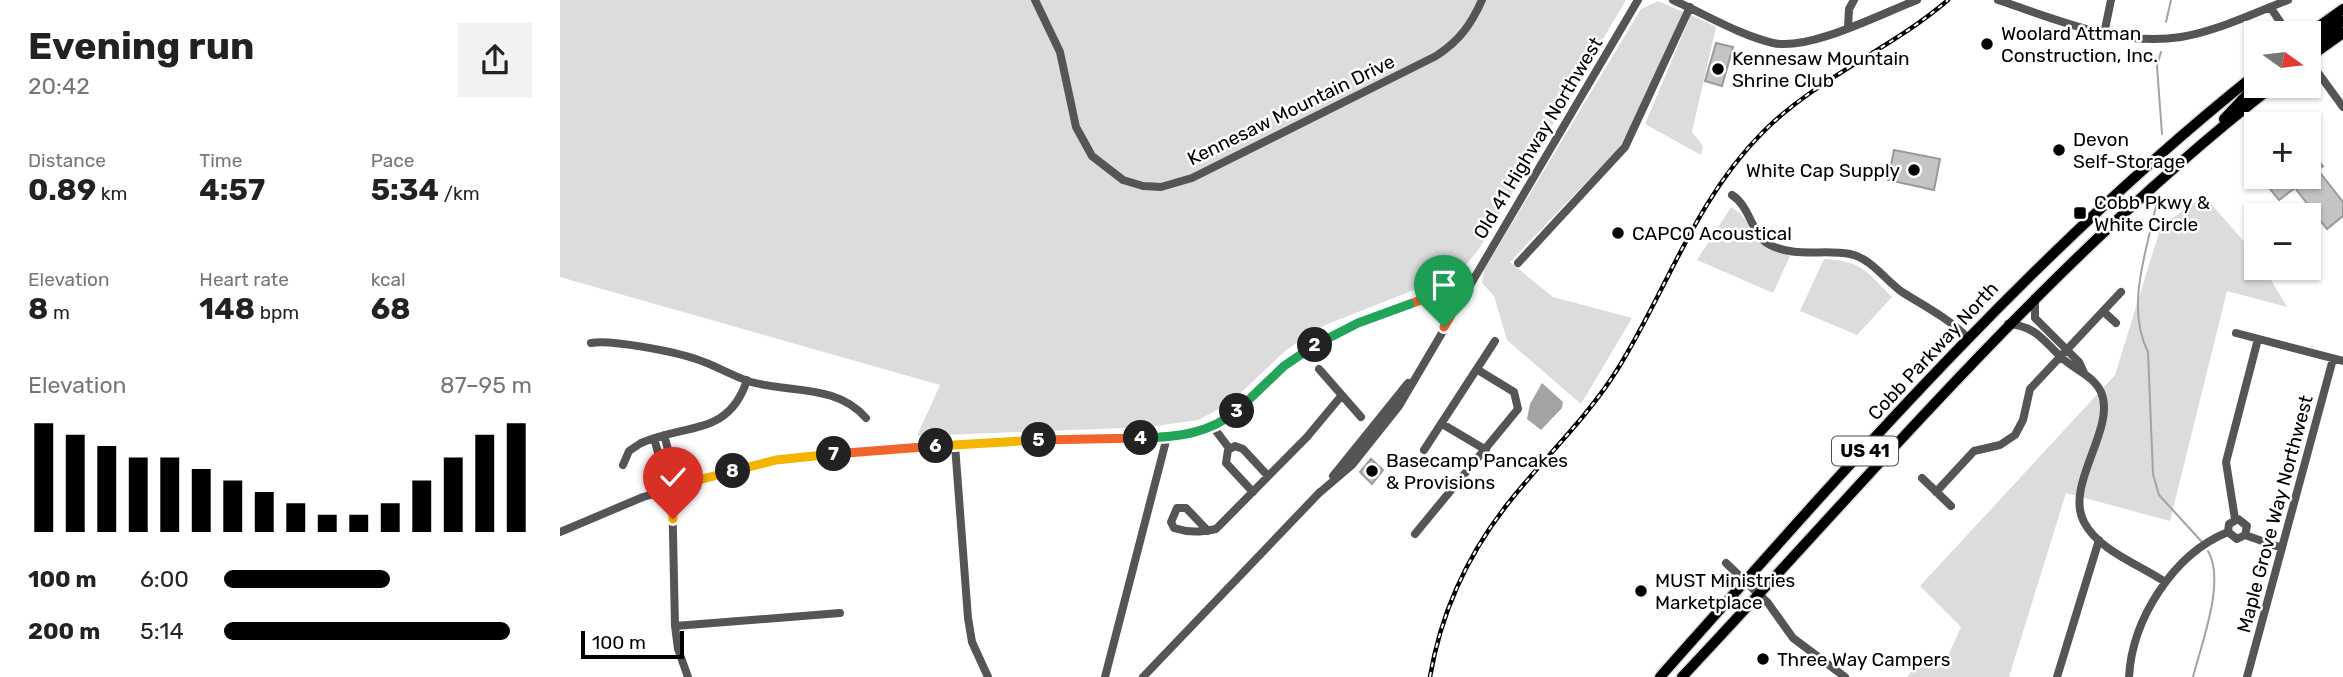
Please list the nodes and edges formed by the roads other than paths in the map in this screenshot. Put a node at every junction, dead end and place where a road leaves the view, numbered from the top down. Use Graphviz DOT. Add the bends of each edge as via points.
graph roads {
  1 [pos="1035,0"];
  2 [pos="1482,0"];
  3 [pos="1638,0"];
  4 [pos="1674,0"];
  5 [pos="1854,0"];
  6 [pos="1917,0"];
  7 [pos="1998,0"];
  8 [pos="2111,0"];
  9 [pos="2288,0"];
  10 [pos="1690,7"];
  11 [pos="2270,7"];
  12 [pos="2343,9"];
  13 [pos="2280,21"];
  14 [pos="2343,21"];
  15 [pos="2321,25"];
  16 [pos="1848,27"];
  17 [pos="2343,33"];
  18 [pos="2104,34"];
  19 [pos="2321,37"];
  20 [pos="2321,49"];
  21 [pos="2321,77"];
  22 [pos="2244,84"];
  23 [pos="2244,96"];
  24 [pos="2257,98"];
  25 [pos="2343,107"];
  26 [pos="2221,126"];
  27 [pos="1732,195"];
  28 [pos="1518,263"];
  29 [pos="1466,289"];
  30 [pos="2121,292"];
  31 [pos="2036,294"];
  32 [pos="2103,310"];
  33 [pos="2116,323"];
  34 [pos="2008,324"];
  35 [pos="2236,333"];
  36 [pos="1968,338"];
  37 [pos="2258,339"];
  38 [pos="1495,341"];
  39 [pos="591,343"];
  40 [pos="2063,353"];
  41 [pos="2333,359"];
  42 [pos="2343,361"];
  43 [pos="1319,369"];
  44 [pos="1478,370"];
  45 [pos="747,380"];
  46 [pos="1342,395"];
  47 [pos="1361,417"];
  48 [pos="866,418"];
  49 [pos="1444,425"];
  50 [pos="1213,427"];
  51 [pos="664,435"];
  52 [pos="1167,437"];
  53 [pos="654,438"];
  54 [pos="955,445"];
  55 [pos="1229,448"];
  56 [pos="1424,450"];
  57 [pos="1486,450"];
  58 [pos="623,466"];
  59 [pos="1268,476"];
  60 [pos="1922,478"];
  61 [pos="673,487"];
  62 [pos="1253,492"];
  63 [pos="1936,492"];
  64 [pos="1951,506"];
  65 [pos="2235,519"];
  66 [pos="1208,531"];
  67 [pos="560,532"];
  68 [pos="2228,532"];
  69 [pos="1415,534"];
  70 [pos="2245,535"];
  71 [pos="2099,540"];
  72 [pos="2282,548"];
  73 [pos="1726,563"];
  74 [pos="1745,582"];
  75 [pos="2165,582"];
  76 [pos="1759,595"];
  77 [pos="840,613"];
  78 [pos="675,626"];
  79 [pos="688,677"];
  80 [pos="988,677"];
  81 [pos="1105,677"];
  82 [pos="1143,677"];
  83 [pos="1660,677"];
  84 [pos="1682,677"];
  85 [pos="1845,677"];
  86 [pos="2057,677"];
  87 [pos="2129,677"];
  88 [pos="2247,677"];
  1 -- 2 [label="street, Kennesaw Mountain Drive" via="1060,52 1076,127 1092,156 1123,180 1161,187 1192,178 1436,56 1456,43 1474,20"];
  3 -- 29 [label="street, Old 41 Highway Northwest"];
  4 -- 10 [label="street"];
  5 -- 16 [label="street"];
  6 -- 16 [label="street"];
  7 -- 18 [label="street"];
  8 -- 18 [label="street"];
  9 -- 11 [label="street"];
  10 -- 16 [label="street" via="1779,44 1806,43"];
  10 -- 28 [label="street" via="1625,146"];
  11 -- 13 [label="street"];
  11 -- 18 [label="street" via="2183,37"];
  12 -- 15 [label="main road"];
  14 -- 19 [label="main road"];
  17 -- 20 [label="main road"];
  21 -- 25 [label="street"];
  22 -- 36 [label="main road, Cobb Parkway North / US 41" via="2100,207"];
  23 -- 26 [label="main road"];
  24 -- 26 [label="main road, Cobb Parkway North / US 41"];
  26 -- 31 [label="main road, Cobb Parkway North / US 41"];
  27 -- 36 [label="street" via="1744,205 1768,244 1855,256"];
  29 -- 50 [label="street" via="1440,293 1329,337 1293,359 1241,408"];
  29 -- 82 [label="street, Old 41 Highway Northwest" via="1387,422 1352,465 1318,494"];
  30 -- 32 [label="street"];
  31 -- 34 [label="main road, Cobb Parkway North / US 41"];
  31 -- 40 [label="street" via="2035,318"];
  32 -- 33 [label="street"];
  32 -- 40 [label="street"];
  34 -- 40 [label="street" via="2027,326"];
  34 -- 76 [label="main road, Cobb Parkway North / US 41"];
  35 -- 37 [label="street"];
  36 -- 74 [label="main road, Cobb Parkway North / US 41"];
  37 -- 41 [label="street"];
  37 -- 65 [label="street" via="2226,462"];
  38 -- 44 [label="street"];
  39 -- 45 [label="street" via="686,356"];
  40 -- 63 [label="street" via="2030,389 2015,435 2000,445 1974,451"];
  40 -- 71 [label="street" via="2073,369 2084,373 2101,392 2104,411 2079,508 2084,523"];
  41 -- 42 [label="street"];
  41 -- 72 [label="street, Maple Grove Way Northwest"];
  43 -- 46 [label="street"];
  44 -- 49 [label="street"];
  44 -- 57 [label="street" via="1514,392 1518,400 1516,414"];
  45 -- 48 [label="street" via="831,395"];
  45 -- 51 [label="street" via="739,402 727,415"];
  46 -- 47 [label="street"];
  46 -- 59 [label="street"];
  49 -- 56 [label="street"];
  49 -- 57 [label="street"];
  50 -- 52 [label="street"];
  50 -- 55 [label="street"];
  51 -- 53 [label="street"];
  51 -- 61 [label="street"];
  52 -- 54 [label="street"];
  52 -- 81 [label="street"];
  53 -- 58 [label="street" via="635,446"];
  53 -- 61 [label="street"];
  54 -- 61 [label="street" via="790,458"];
  54 -- 80 [label="street" via="968,618 972,642"];
  55 -- 59 [label="street" via="1243,449"];
  55 -- 62 [label="street" via="1226,463"];
  57 -- 69 [label="street"];
  59 -- 62 [label="street"];
  60 -- 63 [label="street"];
  61 -- 67 [label="street"];
  61 -- 78 [label="street"];
  62 -- 66 [label="street"];
  63 -- 64 [label="street"];
  65 -- 68 [label="street" via="2228,524"];
  65 -- 70 [label="street" via="2246,523"];
  68 -- 70 [label="street" via="2237,539"];
  68 -- 75 [label="street" via="2189,558"];
  70 -- 72 [label="street"];
  71 -- 75 [label="street"];
  71 -- 86 [label="street"];
  72 -- 88 [label="street, Maple Grove Way Northwest"];
  73 -- 74 [label="street"];
  74 -- 76 [label="street"];
  74 -- 83 [label="main road, Cobb Parkway North / US 41"];
  75 -- 87 [label="street" via="2145,615"];
  76 -- 84 [label="main road, Cobb Parkway North / US 41"];
  76 -- 85 [label="street" via="1793,638"];
  77 -- 78 [label="street"];
  78 -- 79 [label="street"];
}
